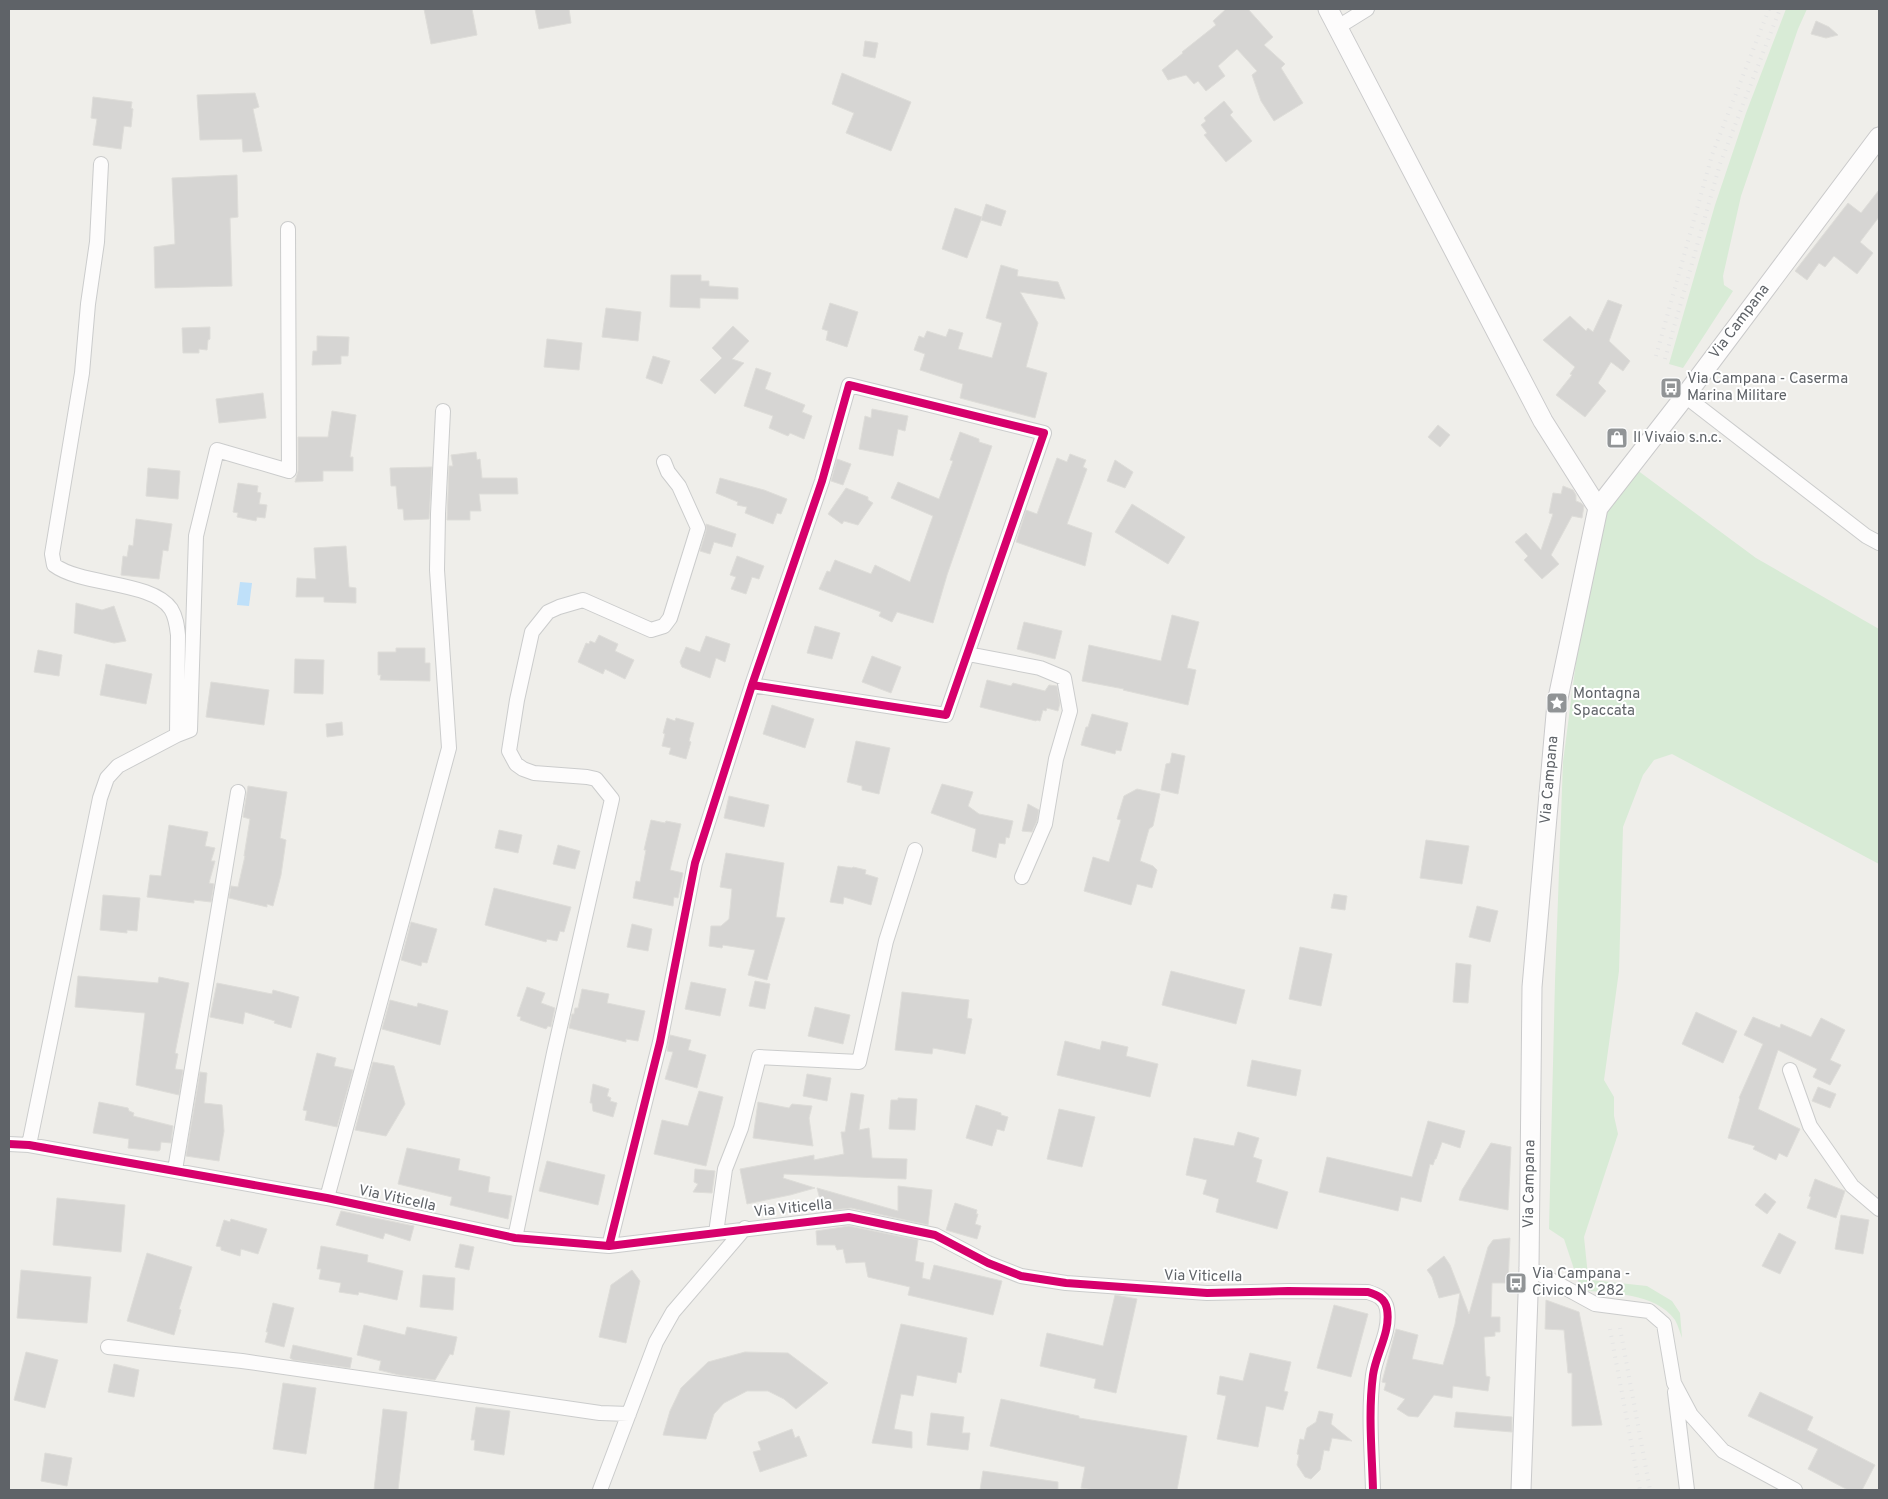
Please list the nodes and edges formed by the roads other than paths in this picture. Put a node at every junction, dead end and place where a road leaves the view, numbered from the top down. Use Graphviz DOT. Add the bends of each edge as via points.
graph roads {
  1 [pos="1328,9"];
  2 [pos="1367,9"];
  3 [pos="1338,27"];
  4 [pos="1879,137"];
  5 [pos="101,164"];
  6 [pos="288,229"];
  7 [pos="1685,396"];
  8 [pos="443,411"];
  9 [pos="664,462"];
  10 [pos="1598,508"];
  11 [pos="1879,544"];
  12 [pos="968,654"];
  13 [pos="752,685"];
  14 [pos="177,735"];
  15 [pos="238,792"];
  16 [pos="915,850"];
  17 [pos="1022,877"];
  18 [pos="1790,1070"];
  19 [pos="9,1144"];
  20 [pos="28,1145"];
  21 [pos="175,1170"];
  22 [pos="326,1198"];
  23 [pos="1879,1209"];
  24 [pos="745,1228"];
  25 [pos="716,1233"];
  26 [pos="515,1238"];
  27 [pos="609,1246"];
  28 [pos="1529,1268"];
  29 [pos="108,1347"];
  30 [pos="1674,1383"];
  31 [pos="629,1414"];
  32 [pos="600,1490"];
  33 [pos="1373,1490"];
  34 [pos="1521,1490"];
  35 [pos="1687,1490"];
  36 [pos="1795,1490"];
  1 -- 3 [label="main road"];
  2 -- 3 [label="street"];
  3 -- 10 [label="main road" via="1543,421"];
  4 -- 7 [label="main road, Via Campana"];
  5 -- 14 [label="street" via="82,373 52,554 54,564 69,574 144,592 170,608 177,622 178,635"];
  6 -- 14 [label="street" via="289,471 217,450 196,536 190,730"];
  7 -- 10 [label="main road, Via Campana"];
  7 -- 11 [label="street"];
  8 -- 22 [label="street" via="438,570 449,748"];
  9 -- 26 [label="street" via="698,528 670,618 664,626 651,630 583,600 548,612 532,632 517,700 508,751 516,764 534,773 596,779 612,798"];
  10 -- 28 [label="main road, Via Campana" via="1556,703 1532,987"];
  12 -- 13 [label="street" via="946,715"];
  12 -- 13 [label="street" via="1044,433 849,385 822,481"];
  12 -- 17 [label="street" via="1040,668 1064,678 1070,711 1056,759 1045,824"];
  13 -- 27 [label="street" via="695,863 660,1042"];
  14 -- 20 [label="street" via="118,766 107,778 100,798"];
  15 -- 21 [label="street"];
  16 -- 25 [label="street" via="886,941 859,1062 759,1057 725,1169"];
  18 -- 23 [label="street" via="1810,1126 1852,1186"];
  19 -- 20 [label="street, Via Viticella"];
  20 -- 21 [label="street, Via Viticella"];
  21 -- 22 [label="street, Via Viticella"];
  22 -- 26 [label="street, Via Viticella"];
  24 -- 25 [label="street, Via Viticella"];
  24 -- 31 [label="street" via="673,1312 656,1342"];
  24 -- 33 [label="street, Via Viticella" via="849,1217 935,1235 1021,1276 1066,1283 1208,1293 1288,1290 1368,1292 1380,1296 1386,1306 1388,1321 1373,1374"];
  25 -- 27 [label="street, Via Viticella"];
  26 -- 27 [label="street, Via Viticella"];
  28 -- 30 [label="street" via="1595,1304 1649,1311 1664,1324"];
  28 -- 34 [label="main road, Via Campana"];
  29 -- 31 [label="street" via="242,1361 600,1413"];
  30 -- 35 [label="street"];
  30 -- 36 [label="street" via="1691,1415 1723,1451"];
  31 -- 32 [label="street"];
}
